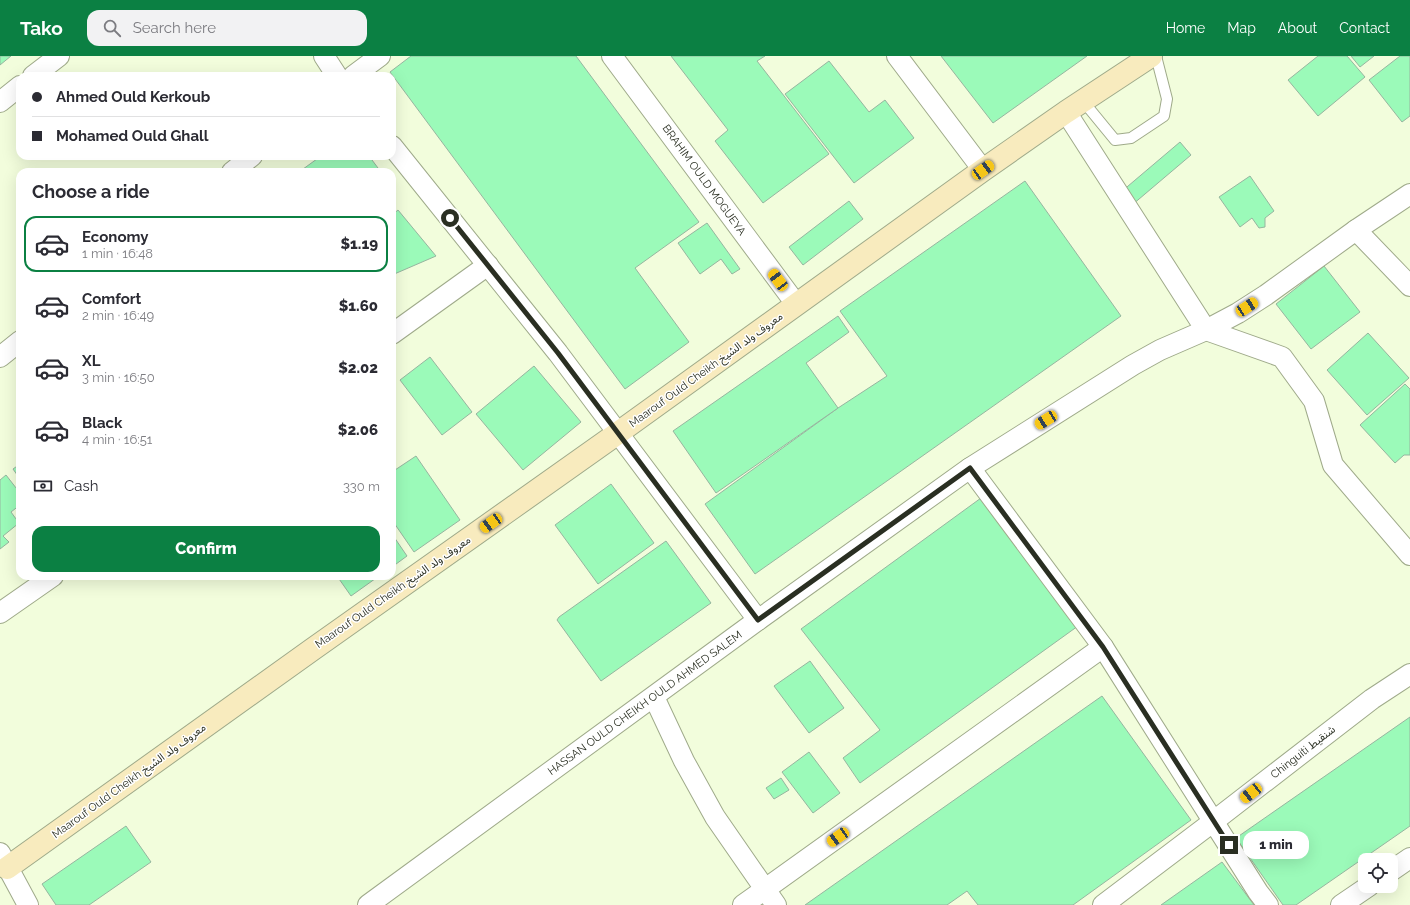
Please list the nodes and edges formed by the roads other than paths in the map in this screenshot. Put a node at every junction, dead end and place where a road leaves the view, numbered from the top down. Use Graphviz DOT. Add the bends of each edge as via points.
graph roads {
  1 [pos="59,56"];
  2 [pos="324,56"];
  3 [pos="380,56"];
  4 [pos="612,56"];
  5 [pos="897,56"];
  6 [pos="1151,56"];
  7 [pos="1156,56"];
  8 [pos="38,72"];
  9 [pos="334,72"];
  10 [pos="358,72"];
  11 [pos="16,89"];
  12 [pos="0,102"];
  13 [pos="1074,106"];
  14 [pos="396,151"];
  15 [pos="247,160"];
  16 [pos="237,168"];
  17 [pos="983,170"];
  18 [pos="1410,194"];
  19 [pos="1356,230"];
  20 [pos="488,265"];
  21 [pos="1410,286"];
  22 [pos="796,304"];
  23 [pos="1206,330"];
  24 [pos="396,331"];
  25 [pos="16,344"];
  26 [pos="0,357"];
  27 [pos="618,433"];
  28 [pos="970,468"];
  29 [pos="1410,555"];
  30 [pos="46,580"];
  31 [pos="0,613"];
  32 [pos="758,620"];
  33 [pos="1103,647"];
  34 [pos="1410,674"];
  35 [pos="654,697"];
  36 [pos="1214,822"];
  37 [pos="1410,858"];
  38 [pos="4,860"];
  39 [pos="1398,866"];
  40 [pos="765,889"];
  41 [pos="1359,893"];
  42 [pos="28,905"];
  43 [pos="368,905"];
  44 [pos="743,905"];
  45 [pos="776,905"];
  46 [pos="1103,905"];
  47 [pos="1268,905"];
  48 [pos="1341,905"];
  1 -- 8 [label="street"];
  2 -- 9 [label="street"];
  3 -- 10 [label="street"];
  4 -- 22 [label="street, BRAHIM OULD MOGUEYA"];
  5 -- 17 [label="street"];
  6 -- 13 [label="street, Maarouf Ould Cheikh معروف ولد الشيخ"];
  7 -- 13 [label="lane" via="1167,99 1164,116 1131,138 1115,140"];
  11 -- 12 [label="street"];
  13 -- 17 [label="street, Maarouf Ould Cheikh معروف ولد الشيخ"];
  13 -- 23 [label="street"];
  14 -- 20 [label="street"];
  15 -- 16 [label="street"];
  17 -- 22 [label="street, Maarouf Ould Cheikh معروف ولد الشيخ"];
  18 -- 19 [label="street, HASSAN OULD CHEIKH OULD AHMED SALEM"];
  19 -- 21 [label="street"];
  19 -- 23 [label="street, HASSAN OULD CHEIKH OULD AHMED SALEM" via="1266,295"];
  20 -- 24 [label="street"];
  20 -- 27 [label="street"];
  22 -- 27 [label="street, Maarouf Ould Cheikh معروف ولد الشيخ"];
  23 -- 28 [label="street, HASSAN OULD CHEIKH OULD AHMED SALEM" via="1133,365"];
  23 -- 29 [label="street" via="1282,357 1314,401 1333,464"];
  25 -- 26 [label="street"];
  27 -- 32 [label="street"];
  27 -- 38 [label="street, Maarouf Ould Cheikh معروف ولد الشيخ" via="313,649"];
  28 -- 32 [label="street, HASSAN OULD CHEIKH OULD AHMED SALEM"];
  28 -- 33 [label="street"];
  30 -- 31 [label="street"];
  32 -- 35 [label="street, HASSAN OULD CHEIKH OULD AHMED SALEM"];
  33 -- 36 [label="street"];
  33 -- 40 [label="street"];
  34 -- 36 [label="street, Chinguiti شنقيط" via="1372,699"];
  35 -- 40 [label="street" via="684,761 715,817"];
  35 -- 43 [label="street, HASSAN OULD CHEIKH OULD AHMED SALEM"];
  36 -- 46 [label="street, Chinguiti شنقيط"];
  36 -- 47 [label="street"];
  37 -- 39 [label="street"];
  38 -- 42 [label="street"];
  40 -- 44 [label="street"];
  40 -- 45 [label="street"];
  41 -- 48 [label="street"];
}
